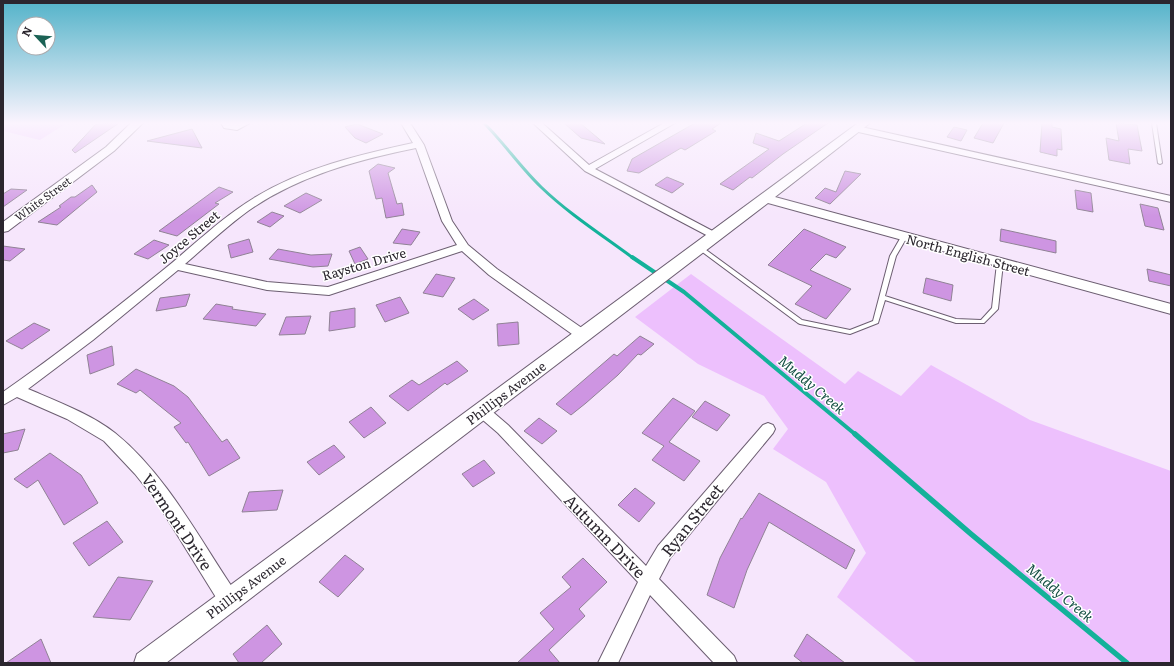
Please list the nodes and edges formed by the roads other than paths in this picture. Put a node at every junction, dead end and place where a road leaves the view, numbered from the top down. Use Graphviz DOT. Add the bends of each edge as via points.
graph roads {
  1 [pos="103,154"];
  2 [pos="372,154"];
  3 [pos="421,154"];
  4 [pos="571,154"];
  5 [pos="615,154"];
  6 [pos="824,154"];
  7 [pos="982,154"];
  8 [pos="1159,154"];
  9 [pos="1160,163"];
  10 [pos="588,169"];
  11 [pos="765,198"];
  12 [pos="1171,198"];
  13 [pos="3,228"];
  14 [pos="716,236"];
  15 [pos="904,237"];
  16 [pos="464,247"];
  17 [pos="700,248"];
  18 [pos="1000,263"];
  19 [pos="176,266"];
  20 [pos="882,297"];
  21 [pos="1171,309"];
  22 [pos="584,336"];
  23 [pos="9,395"];
  24 [pos="482,411"];
  25 [pos="768,429"];
  26 [pos="648,580"];
  27 [pos="229,600"];
  28 [pos="146,663"];
  29 [pos="608,663"];
  30 [pos="727,663"];
  1 -- 13 [label="street, White Street"];
  2 -- 19 [label="street, Joyce Street" via="301,177 270,192 233,217"];
  3 -- 16 [label="street" via="446,220"];
  4 -- 10 [label="street"];
  5 -- 10 [label="street"];
  6 -- 11 [label="street, Phillips Avenue"];
  7 -- 12 [label="street"];
  8 -- 9 [label="lane"];
  10 -- 14 [label="street"];
  11 -- 14 [label="street, Phillips Avenue"];
  11 -- 15 [label="street, North English Street"];
  14 -- 17 [label="street, Phillips Avenue"];
  15 -- 18 [label="street, North English Street"];
  15 -- 20 [label="lane" via="893,256"];
  16 -- 19 [label="street, Rayston Drive" via="329,291 267,286"];
  16 -- 22 [label="street" via="493,272"];
  17 -- 20 [label="lane" via="800,322 850,332 876,322"];
  17 -- 22 [label="street, Phillips Avenue"];
  18 -- 20 [label="lane" via="995,309 982,322 956,321"];
  18 -- 21 [label="street, North English Street"];
  19 -- 23 [label="street, Joyce Street"];
  22 -- 24 [label="street, Phillips Avenue"];
  23 -- 27 [label="street, Vermont Drive" via="72,415 109,437 141,469 161,494"];
  24 -- 26 [label="street, Autumn Drive" via="503,429"];
  24 -- 27 [label="street, Phillips Avenue"];
  25 -- 26 [label="street, Ryan Street" via="664,552"];
  26 -- 29 [label="street, Ryan Street"];
  26 -- 30 [label="street, Autumn Drive"];
  27 -- 28 [label="street, Phillips Avenue"];
}
